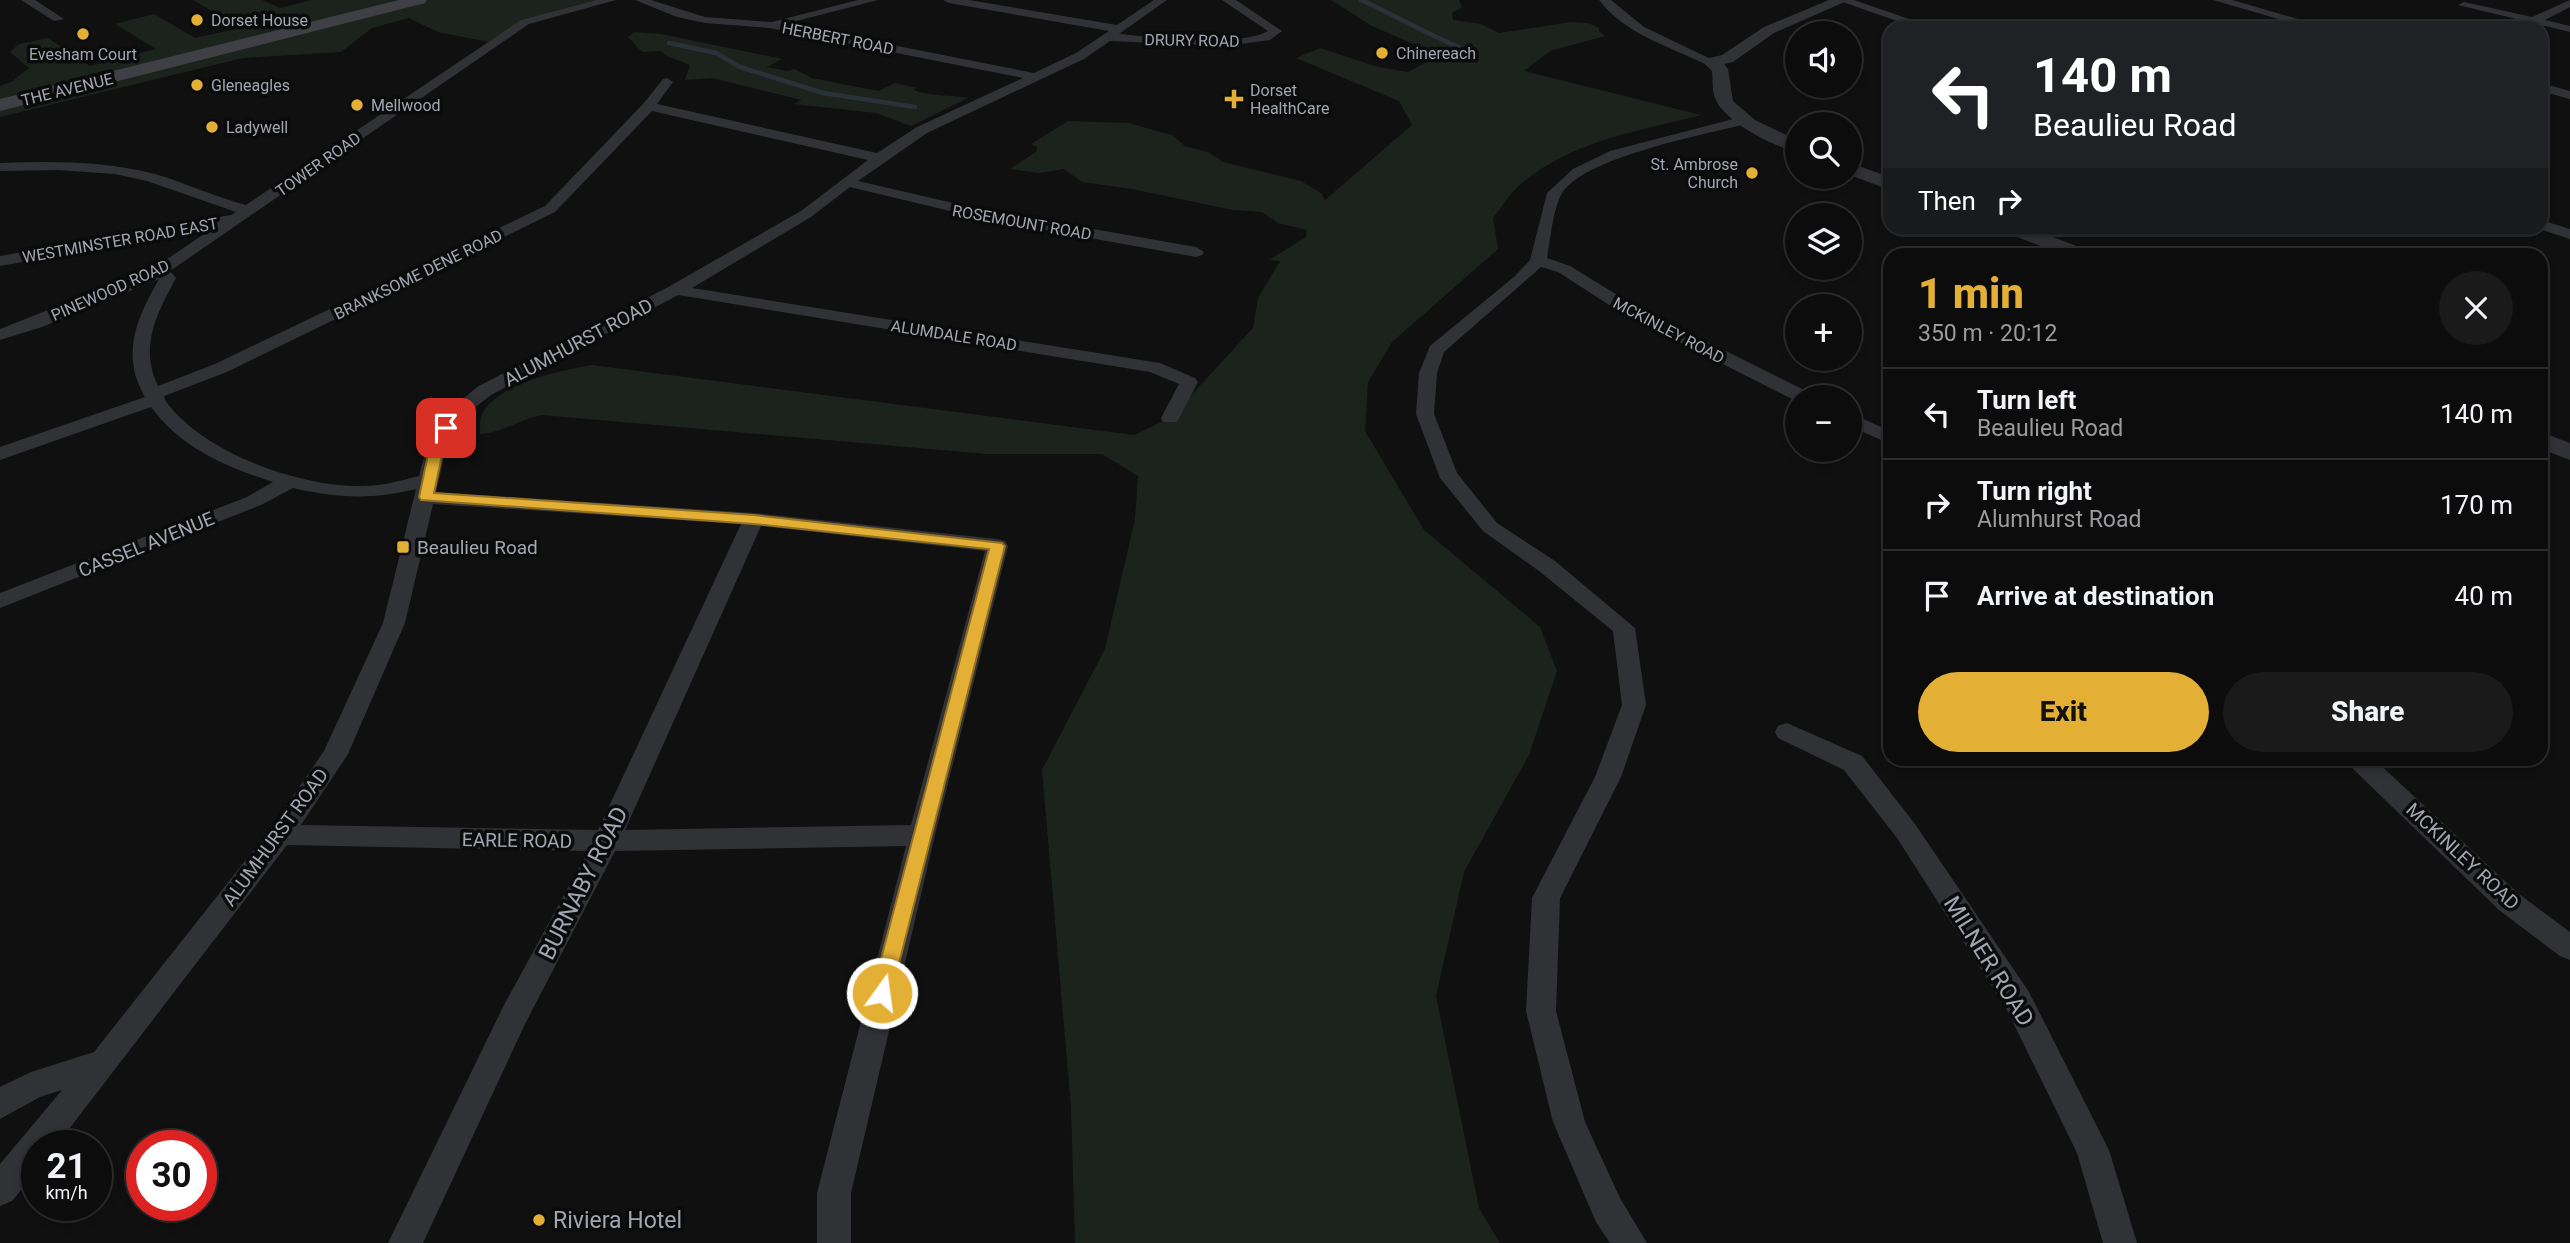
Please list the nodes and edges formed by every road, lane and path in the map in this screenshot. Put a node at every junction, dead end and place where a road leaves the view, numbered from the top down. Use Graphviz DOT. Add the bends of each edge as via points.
graph roads {
  1 [pos="27,0"];
  2 [pos="419,0"];
  3 [pos="610,0"];
  4 [pos="641,0"];
  5 [pos="872,0"];
  6 [pos="949,0"];
  7 [pos="1161,0"];
  8 [pos="1228,0"];
  9 [pos="1605,0"];
  10 [pos="1842,0"];
  11 [pos="2219,0"];
  12 [pos="2570,2"];
  13 [pos="2464,5"];
  14 [pos="58,19"];
  15 [pos="2533,20"];
  16 [pos="1907,21"];
  17 [pos="2297,21"];
  18 [pos="2537,21"];
  19 [pos="2548,24"];
  20 [pos="770,25"];
  21 [pos="2570,29"];
  22 [pos="1114,33"];
  23 [pos="1712,62"];
  24 [pos="1037,77"];
  25 [pos="667,82"];
  26 [pos="2548,89"];
  27 [pos="2570,95"];
  28 [pos="0,105"];
  29 [pos="649,106"];
  30 [pos="1745,120"];
  31 [pos="1785,141"];
  32 [pos="879,158"];
  33 [pos="0,167"];
  34 [pos="1862,174"];
  35 [pos="1883,181"];
  36 [pos="850,183"];
  37 [pos="245,215"];
  38 [pos="2548,227"];
  39 [pos="2570,234"];
  40 [pos="2030,235"];
  41 [pos="2065,248"];
  42 [pos="1196,252"];
  43 [pos="0,261"];
  44 [pos="1538,261"];
  45 [pos="160,271"];
  46 [pos="676,290"];
  47 [pos="0,335"];
  48 [pos="1785,389"];
  49 [pos="155,396"];
  50 [pos="1170,418"];
  51 [pos="1862,425"];
  52 [pos="1883,435"];
  53 [pos="2548,443"];
  54 [pos="2570,452"];
  55 [pos="0,454"];
  56 [pos="290,481"];
  57 [pos="428,489"];
  58 [pos="754,519"];
  59 [pos="0,601"];
  60 [pos="1787,732"];
  61 [pos="2366,766"];
  62 [pos="279,835"];
  63 [pos="922,835"];
  64 [pos="607,841"];
  65 [pos="2570,948"];
  66 [pos="104,1063"];
  67 [pos="0,1104"];
  68 [pos="0,1190"];
  69 [pos="405,1243"];
  70 [pos="834,1243"];
  71 [pos="1630,1243"];
  72 [pos="2120,1243"];
  1 -- 14 [label="street"];
  2 -- 28 [label="main road, THE AVENUE"];
  3 -- 37 [label="street, TOWER ROAD" via="525,22"];
  4 -- 20 [label="street, HERBERT ROAD" via="705,20"];
  5 -- 20 [label="street"];
  6 -- 22 [label="street, DRURY ROAD"];
  7 -- 22 [label="street, ALUMHURST ROAD"];
  8 -- 22 [label="street, DRURY ROAD" via="1276,31 1273,36 1261,41 1188,42"];
  9 -- 23 [label="street" via="1631,24"];
  10 -- 16 [label="street"];
  10 -- 23 [label="street" via="1769,30 1727,58"];
  11 -- 17 [label="street"];
  12 -- 15 [label="street"];
  13 -- 15 [label="street"];
  15 -- 18 [label="street"];
  19 -- 21 [label="street"];
  20 -- 24 [label="street, HERBERT ROAD"];
  22 -- 24 [label="street, ALUMHURST ROAD" via="1080,57"];
  23 -- 30 [label="street" via="1720,69 1726,103"];
  24 -- 32 [label="street, ALUMHURST ROAD" via="922,130"];
  25 -- 29 [label="street, BRANKSOME DENE ROAD"];
  26 -- 27 [label="street"];
  29 -- 32 [label="street"];
  29 -- 49 [label="street, BRANKSOME DENE ROAD" via="550,209"];
  30 -- 31 [label="street"];
  30 -- 44 [label="street" via="1615,154 1578,172 1554,193"];
  32 -- 36 [label="street, ALUMHURST ROAD"];
  33 -- 37 [label="street" via="101,168 149,177"];
  34 -- 35 [label="street"];
  36 -- 42 [label="street, ROSEMOUNT ROAD" via="991,218"];
  36 -- 46 [label="street, ALUMHURST ROAD"];
  37 -- 43 [label="street, WESTMINSTER ROAD EAST"];
  37 -- 45 [label="street, PINEWOOD ROAD"];
  38 -- 39 [label="street"];
  40 -- 41 [label="street"];
  44 -- 48 [label="street, MCKINLEY ROAD" via="1564,269 1626,308"];
  44 -- 71 [label="street" via="1436,350 1428,373 1425,414 1447,474 1490,527 1623,628 1634,705 1608,777 1546,898 1541,1011 1569,1122 1608,1209"];
  45 -- 47 [label="street, PINEWOOD ROAD"];
  45 -- 49 [label="street" via="168,278 144,322 140,358"];
  46 -- 50 [label="street, ALUMDALE ROAD" via="1154,367 1189,382"];
  46 -- 57 [label="street, ALUMHURST ROAD" via="484,391 453,415 438,441"];
  49 -- 55 [label="street"];
  49 -- 56 [label="street" via="172,423 192,439"];
  51 -- 52 [label="street"];
  53 -- 54 [label="street"];
  56 -- 57 [label="street" via="351,492"];
  56 -- 59 [label="street, CASSEL AVENUE" via="254,501"];
  57 -- 58 [label="street"];
  57 -- 62 [label="street, ALUMHURST ROAD" via="394,623 335,754"];
  58 -- 63 [label="street" via="997,546"];
  58 -- 64 [label="street, BURNABY ROAD"];
  60 -- 72 [label="street, MILNER ROAD" via="1853,764 1906,831 2018,1000 2092,1150"];
  61 -- 65 [label="street, MCKINLEY ROAD" via="2509,902"];
  62 -- 64 [label="street, EARLE ROAD"];
  62 -- 66 [label="street, ALUMHURST ROAD"];
  63 -- 64 [label="street, EARLE ROAD"];
  63 -- 70 [label="street" via="834,1193"];
  64 -- 69 [label="street, BURNABY ROAD" via="515,1014"];
  66 -- 67 [label="street" via="31,1086"];
  66 -- 68 [label="street, ALUMHURST ROAD"];
}
